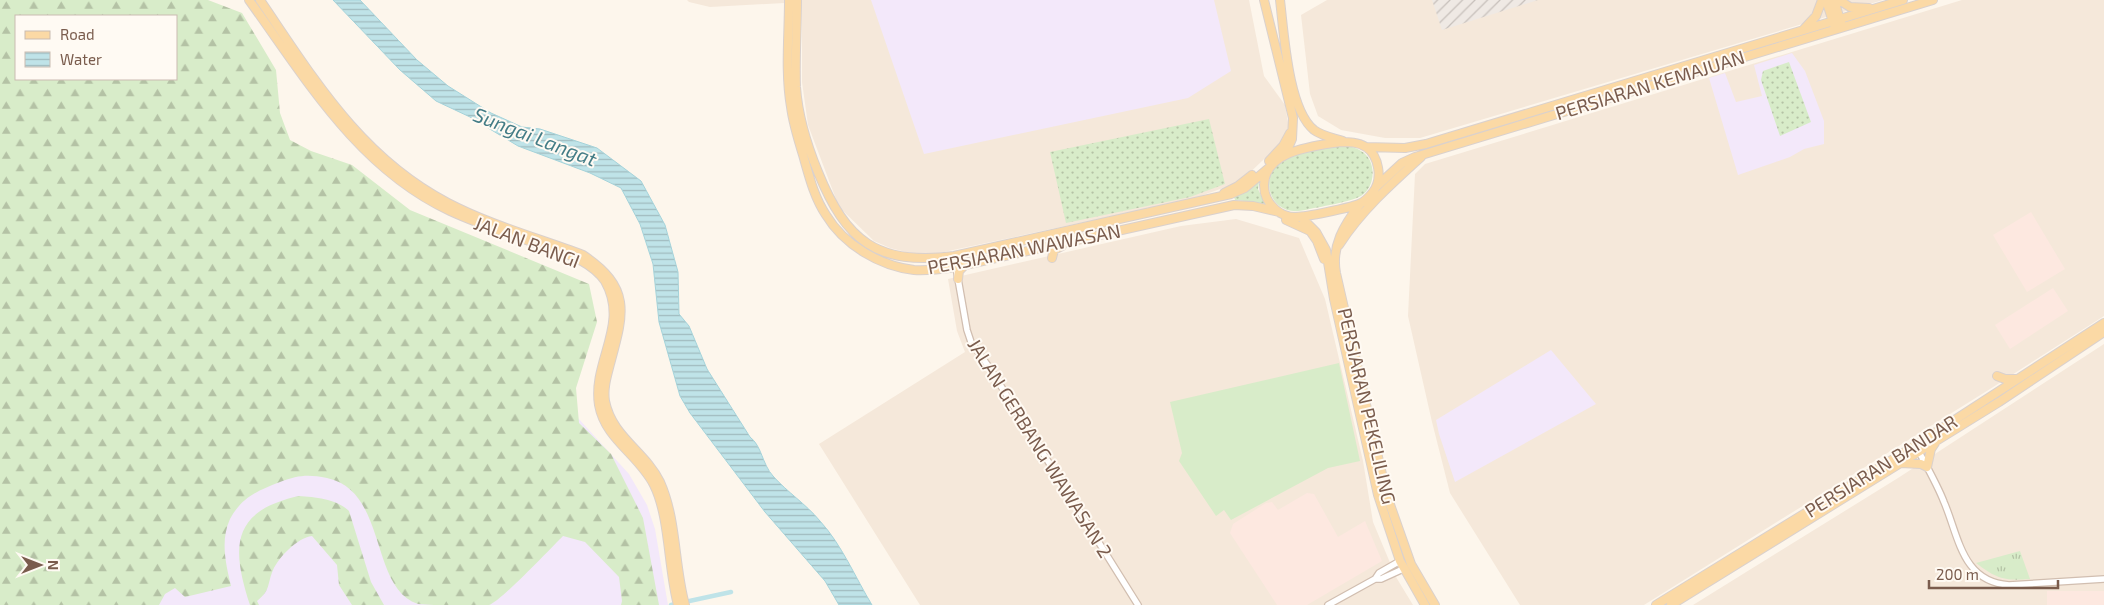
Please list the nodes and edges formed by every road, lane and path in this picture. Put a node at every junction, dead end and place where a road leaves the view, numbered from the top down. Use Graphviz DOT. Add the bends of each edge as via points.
graph roads {
  1 [pos="249,0"];
  2 [pos="260,0"];
  3 [pos="790,0"];
  4 [pos="797,0"];
  5 [pos="1264,0"];
  6 [pos="1280,0"];
  7 [pos="1822,0"];
  8 [pos="1826,0"];
  9 [pos="1834,0"];
  10 [pos="1839,0"];
  11 [pos="1903,0"];
  12 [pos="1933,0"];
  13 [pos="1876,8"];
  14 [pos="1838,24"];
  15 [pos="1801,32"];
  16 [pos="796,59"];
  17 [pos="788,76"];
  18 [pos="796,87"];
  19 [pos="1293,127"];
  20 [pos="1336,139"];
  21 [pos="1346,142"];
  22 [pos="1366,147"];
  23 [pos="1389,147"];
  24 [pos="1424,154"];
  25 [pos="1285,155"];
  26 [pos="1270,166"];
  27 [pos="1376,188"];
  28 [pos="826,192"];
  29 [pos="1212,198"];
  30 [pos="1360,204"];
  31 [pos="1234,205"];
  32 [pos="821,206"];
  33 [pos="836,211"];
  34 [pos="1279,212"];
  35 [pos="1301,217"];
  36 [pos="1068,242"];
  37 [pos="1336,251"];
  38 [pos="954,256"];
  39 [pos="1052,258"];
  40 [pos="1328,262"];
  41 [pos="967,264"];
  42 [pos="957,273"];
  43 [pos="2104,323"];
  44 [pos="2104,332"];
  45 [pos="2019,379"];
  46 [pos="2026,384"];
  47 [pos="2005,388"];
  48 [pos="1996,398"];
  49 [pos="1939,439"];
  50 [pos="1918,448"];
  51 [pos="1901,463"];
  52 [pos="1927,467"];
  53 [pos="1401,565"];
  54 [pos="2104,579"];
  55 [pos="680,601"];
  56 [pos="1435,604"];
  57 [pos="1138,605"];
  58 [pos="1328,605"];
  59 [pos="1425,605"];
  60 [pos="1656,605"];
  61 [pos="1671,605"];
  1 -- 55 [label="main road, JALAN BANGI" via="331,114 382,167 413,191 448,210 579,260 604,280 615,317 599,378 600,411 609,431 636,459 654,486"];
  2 -- 55 [label="main road, JALAN BANGI" via="328,99 384,161 449,204 583,255 610,278 621,303 622,319 605,383 605,401 616,428 652,468 660,483 670,516"];
  3 -- 17 [label="main road, PERSIARAN WAWASAN"];
  4 -- 16 [label="main road, PERSIARAN WAWASAN"];
  5 -- 19 [label="main road"];
  6 -- 20 [label="main road" via="1290,74 1299,110 1316,132"];
  7 -- 15 [label="main road" via="1816,16"];
  8 -- 14 [label="main road"];
  9 -- 14 [label="main road"];
  10 -- 13 [label="main road" via="1850,6"];
  11 -- 13 [label="main road, PERSIARAN KEMAJUAN"];
  12 -- 14 [label="main road, PERSIARAN KEMAJUAN"];
  13 -- 14 [label="main road, PERSIARAN KEMAJUAN"];
  14 -- 15 [label="main road, PERSIARAN KEMAJUAN"];
  14 -- 24 [label="main road, PERSIARAN KEMAJUAN"];
  15 -- 23 [label="main road, PERSIARAN KEMAJUAN" via="1426,144"];
  16 -- 17 [label="main road" via="794,70"];
  16 -- 18 [label="main road, PERSIARAN WAWASAN"];
  17 -- 18 [label="main road"];
  17 -- 32 [label="main road, PERSIARAN WAWASAN" via="790,107 799,144"];
  18 -- 28 [label="main road, PERSIARAN WAWASAN" via="802,125"];
  19 -- 25 [label="main road"];
  19 -- 29 [label="main road" via="1266,164 1238,186"];
  20 -- 21 [label="main road"];
  20 -- 23 [label="main road" via="1347,137"];
  21 -- 22 [label="main road"];
  21 -- 25 [label="main road"];
  22 -- 23 [label="main road, PERSIARAN KEMAJUAN"];
  22 -- 27 [label="main road" via="1377,163"];
  24 -- 27 [label="main road, PERSIARAN KEMAJUAN" via="1402,163"];
  24 -- 37 [label="main road" via="1394,180 1354,223"];
  25 -- 26 [label="main road"];
  26 -- 29 [label="main road, PERSIARAN WAWASAN" via="1238,192"];
  26 -- 34 [label="main road" via="1264,189 1268,200"];
  27 -- 30 [label="main road"];
  28 -- 32 [label="main road"];
  28 -- 33 [label="main road, PERSIARAN WAWASAN"];
  29 -- 38 [label="main road, PERSIARAN WAWASAN"];
  30 -- 35 [label="main road"];
  30 -- 37 [label="main road, PERSIARAN PEKELILING" via="1343,227"];
  31 -- 34 [label="main road, PERSIARAN WAWASAN"];
  31 -- 36 [label="main road, PERSIARAN WAWASAN"];
  31 -- 40 [label="main road" via="1305,227 1314,235"];
  32 -- 33 [label="main road"];
  32 -- 42 [label="main road, PERSIARAN WAWASAN" via="842,235 873,257 897,267 915,270 944,268"];
  33 -- 38 [label="main road, PERSIARAN WAWASAN" via="860,238 891,254 911,259"];
  34 -- 35 [label="main road"];
  35 -- 40 [label="main road, PERSIARAN PEKELILING" via="1320,237"];
  36 -- 39 [label="main road" via="1054,250"];
  36 -- 41 [label="main road, PERSIARAN WAWASAN"];
  37 -- 56 [label="main road, PERSIARAN PEKELILING" via="1336,273 1387,496 1411,564"];
  38 -- 42 [label="street, JALAN GERBANG WAWASAN 2"];
  40 -- 53 [label="main road, PERSIARAN PEKELILING" via="1374,476"];
  41 -- 42 [label="main road, PERSIARAN WAWASAN"];
  41 -- 42 [label="main road"];
  42 -- 57 [label="street, JALAN GERBANG WAWASAN 2" via="966,330 971,342"];
  43 -- 45 [label="main road, PERSIARAN BANDAR"];
  44 -- 46 [label="main road, PERSIARAN BANDAR"];
  45 -- 47 [label="main road, PERSIARAN BANDAR"];
  45 -- 48 [label="main road" via="1997,376"];
  46 -- 47 [label="main road" via="2013,390"];
  46 -- 48 [label="main road, PERSIARAN BANDAR"];
  47 -- 48 [label="main road, PERSIARAN BANDAR"];
  48 -- 49 [label="main road, PERSIARAN BANDAR"];
  48 -- 50 [label="main road, PERSIARAN BANDAR"];
  49 -- 50 [label="main road, PERSIARAN BANDAR"];
  49 -- 52 [label="main road" via="1931,449"];
  50 -- 51 [label="main road, PERSIARAN BANDAR"];
  50 -- 52 [label="street"];
  50 -- 60 [label="main road, PERSIARAN BANDAR"];
  51 -- 52 [label="main road"];
  51 -- 61 [label="main road, PERSIARAN BANDAR"];
  52 -- 54 [label="street" via="1943,499 1964,557 1983,578 2009,585"];
  53 -- 58 [label="street" via="1381,579 1375,579"];
  53 -- 59 [label="main road, PERSIARAN PEKELILING"];
}
